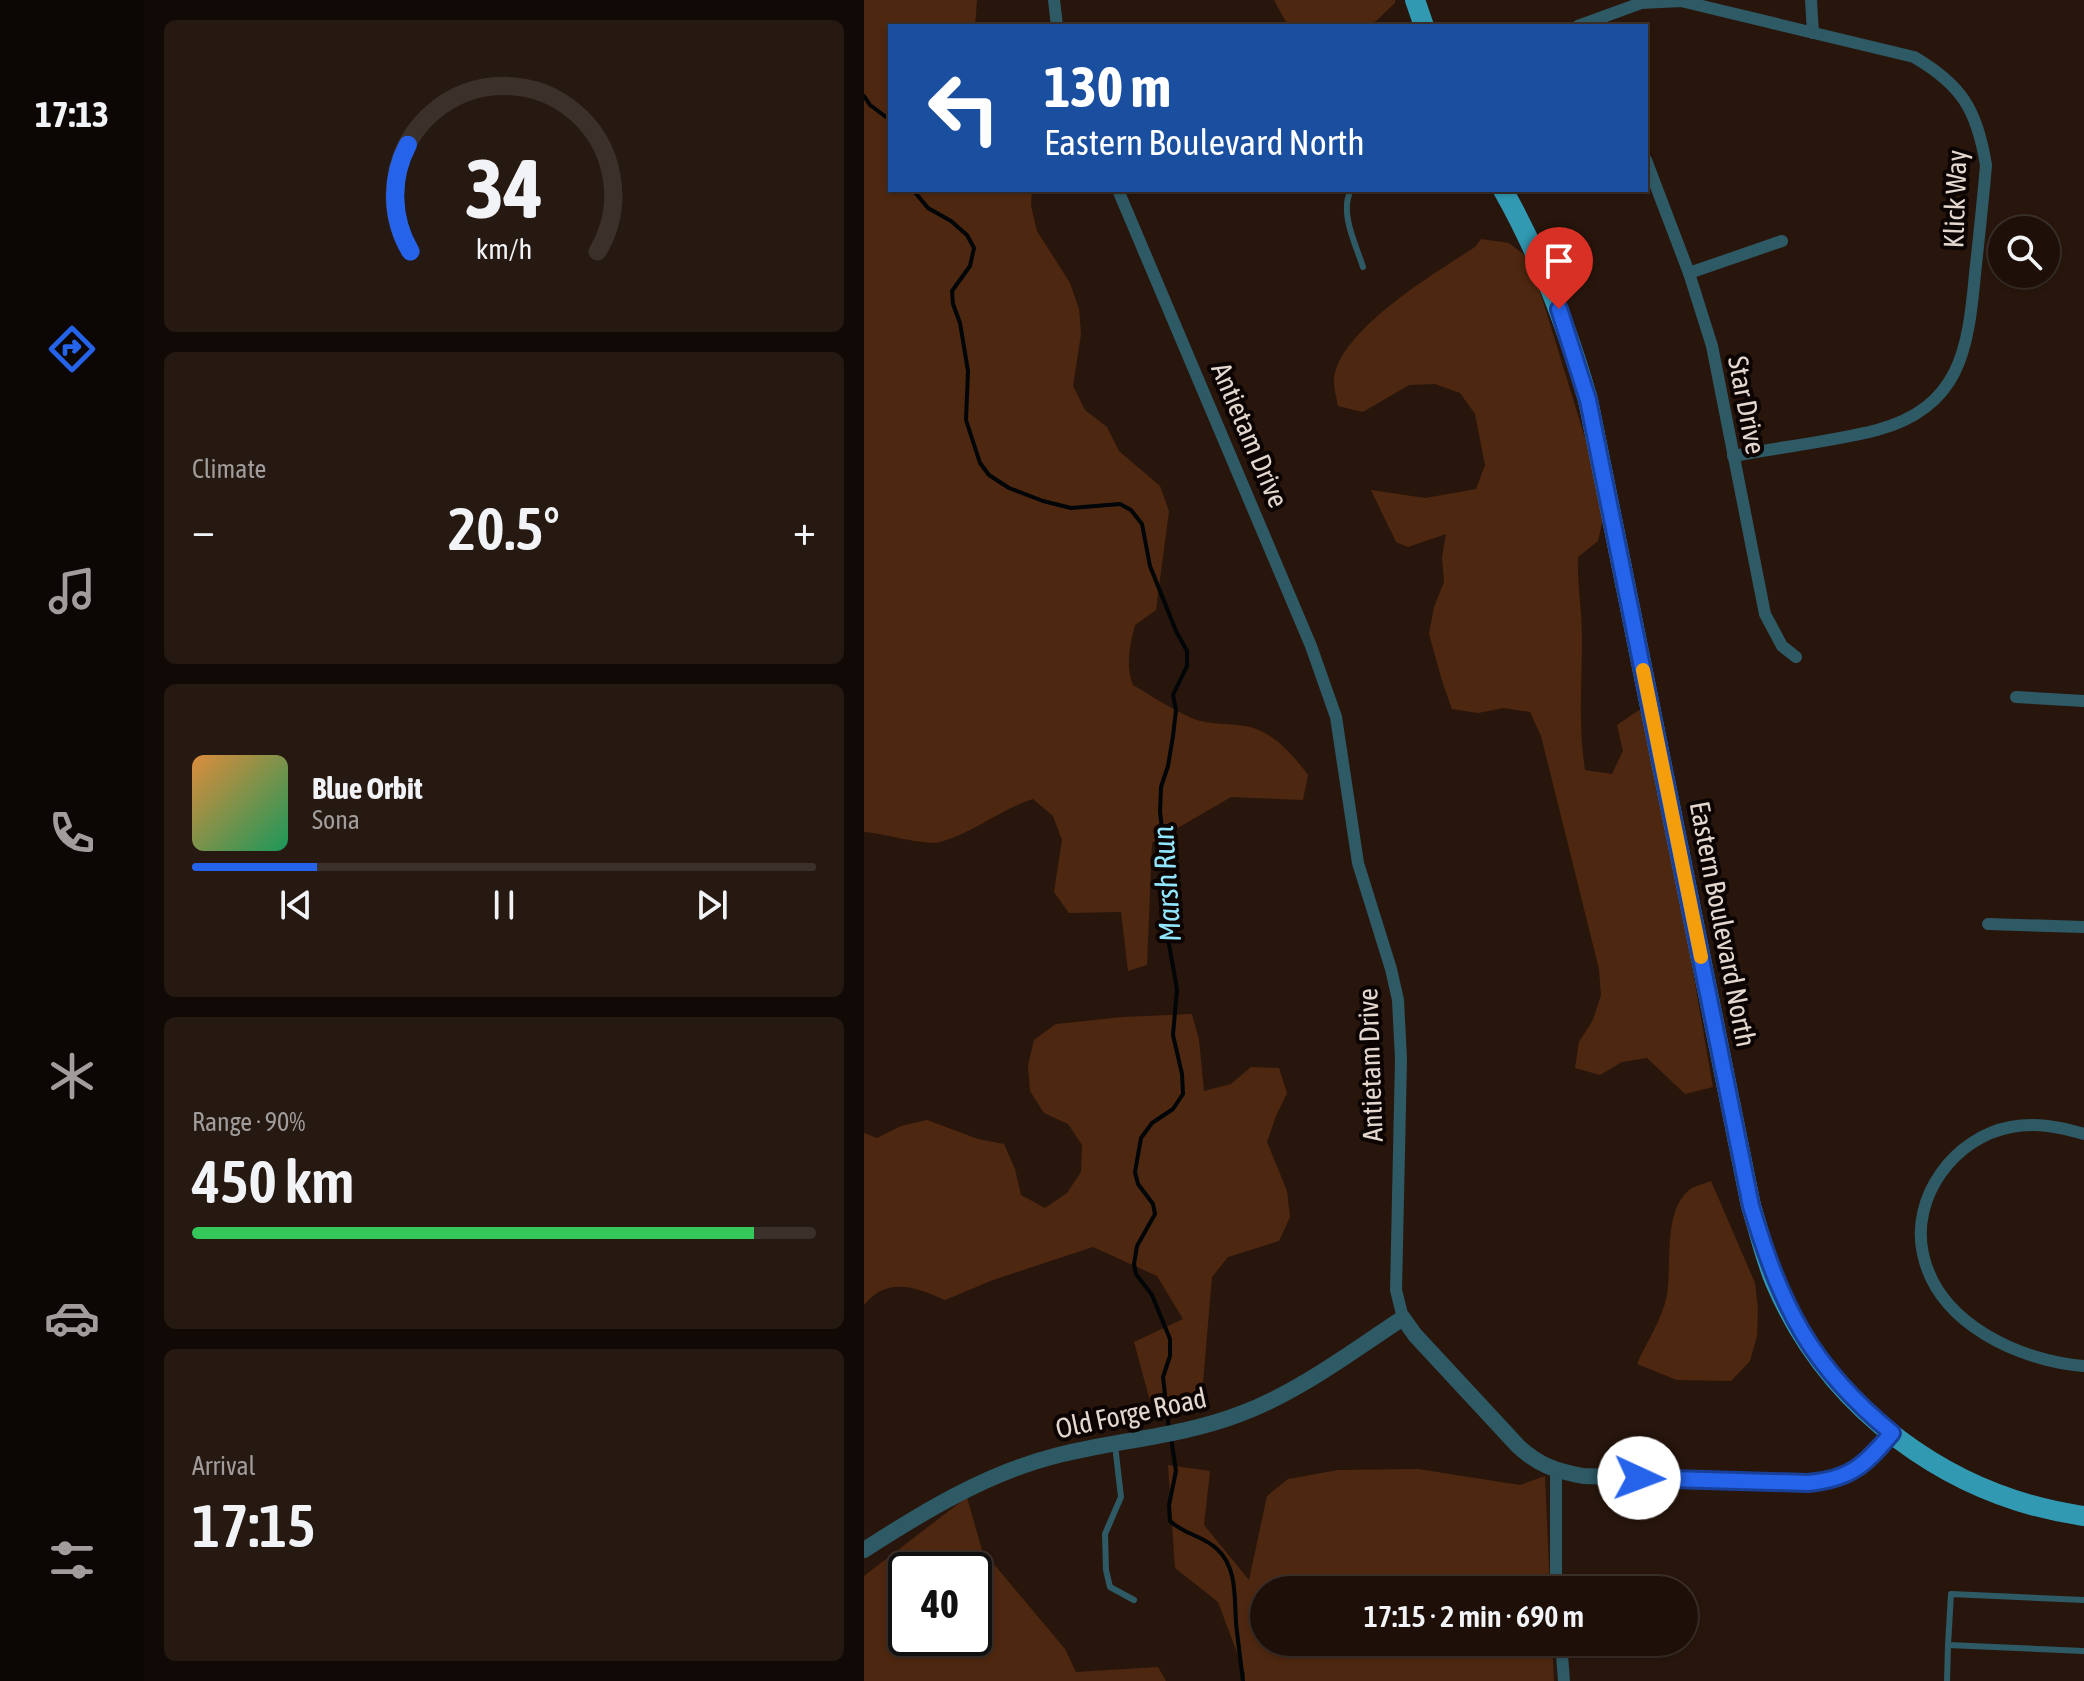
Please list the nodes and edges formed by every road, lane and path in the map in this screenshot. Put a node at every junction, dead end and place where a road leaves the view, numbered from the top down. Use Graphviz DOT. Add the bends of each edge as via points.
graph roads {
  1 [pos="1054,0"];
  2 [pos="1415,0"];
  3 [pos="1811,0"];
  4 [pos="1594,23"];
  5 [pos="1057,24"];
  6 [pos="1423,24"];
  7 [pos="1813,33"];
  8 [pos="1648,165"];
  9 [pos="1119,192"];
  10 [pos="1350,192"];
  11 [pos="1504,192"];
  12 [pos="1782,241"];
  13 [pos="1363,267"];
  14 [pos="1689,273"];
  15 [pos="1733,456"];
  16 [pos="1796,657"];
  17 [pos="2016,697"];
  18 [pos="2084,701"];
  19 [pos="1988,924"];
  20 [pos="2084,927"];
  21 [pos="2084,1134"];
  22 [pos="1403,1318"];
  23 [pos="2084,1366"];
  24 [pos="1892,1433"];
  25 [pos="1115,1445"];
  26 [pos="1556,1471"];
  27 [pos="2084,1516"];
  28 [pos="864,1550"];
  29 [pos="1556,1576"];
  30 [pos="1134,1600"];
  31 [pos="2084,1600"];
  32 [pos="1948,1645"];
  33 [pos="2084,1651"];
  34 [pos="1562,1656"];
  35 [pos="1564,1681"];
  36 [pos="1947,1681"];
  1 -- 5 [label="street"];
  2 -- 6 [label="main road"];
  3 -- 7 [label="street"];
  4 -- 7 [label="street, Klick Way" via="1641,3 1681,1"];
  7 -- 15 [label="street, Klick Way" via="1914,57 1938,71 1973,112 1986,165 1970,332 1945,388 1905,419"];
  8 -- 14 [label="street, Star Drive"];
  9 -- 22 [label="street, Antietam Drive" via="1311,646 1336,717 1358,863 1398,1000 1396,1290"];
  10 -- 13 [label="lane" via="1347,212"];
  11 -- 24 [label="main road, Eastern Boulevard North" via="1549,280 1588,400 1751,1206 1764,1249 1796,1324 1823,1365 1857,1405"];
  12 -- 14 [label="street"];
  14 -- 15 [label="street, Star Drive" via="1712,346"];
  15 -- 16 [label="street, Star Drive" via="1765,614 1782,646"];
  17 -- 18 [label="street"];
  19 -- 20 [label="street"];
  21 -- 23 [label="street" via="2060,1127 2010,1127 1967,1146 1933,1185 1920,1232 1933,1280 1967,1321 2021,1352"];
  22 -- 25 [label="street, Old Forge Road" via="1309,1380 1242,1414"];
  22 -- 26 [label="street, Antietam Drive" via="1518,1446"];
  24 -- 26 [label="street, Antietam Drive" via="1868,1461 1831,1481 1598,1477"];
  24 -- 27 [label="main road, Eastern Boulevard North" via="1967,1483 2014,1501"];
  25 -- 28 [label="street, Old Forge Road" via="1057,1455 991,1478"];
  25 -- 30 [label="lane" via="1121,1497 1105,1534 1106,1570 1110,1587"];
  26 -- 29 [label="street"];
  31 -- 32 [label="lane" via="1951,1594"];
  32 -- 33 [label="lane"];
  32 -- 36 [label="lane"];
  34 -- 35 [label="street"];
}
